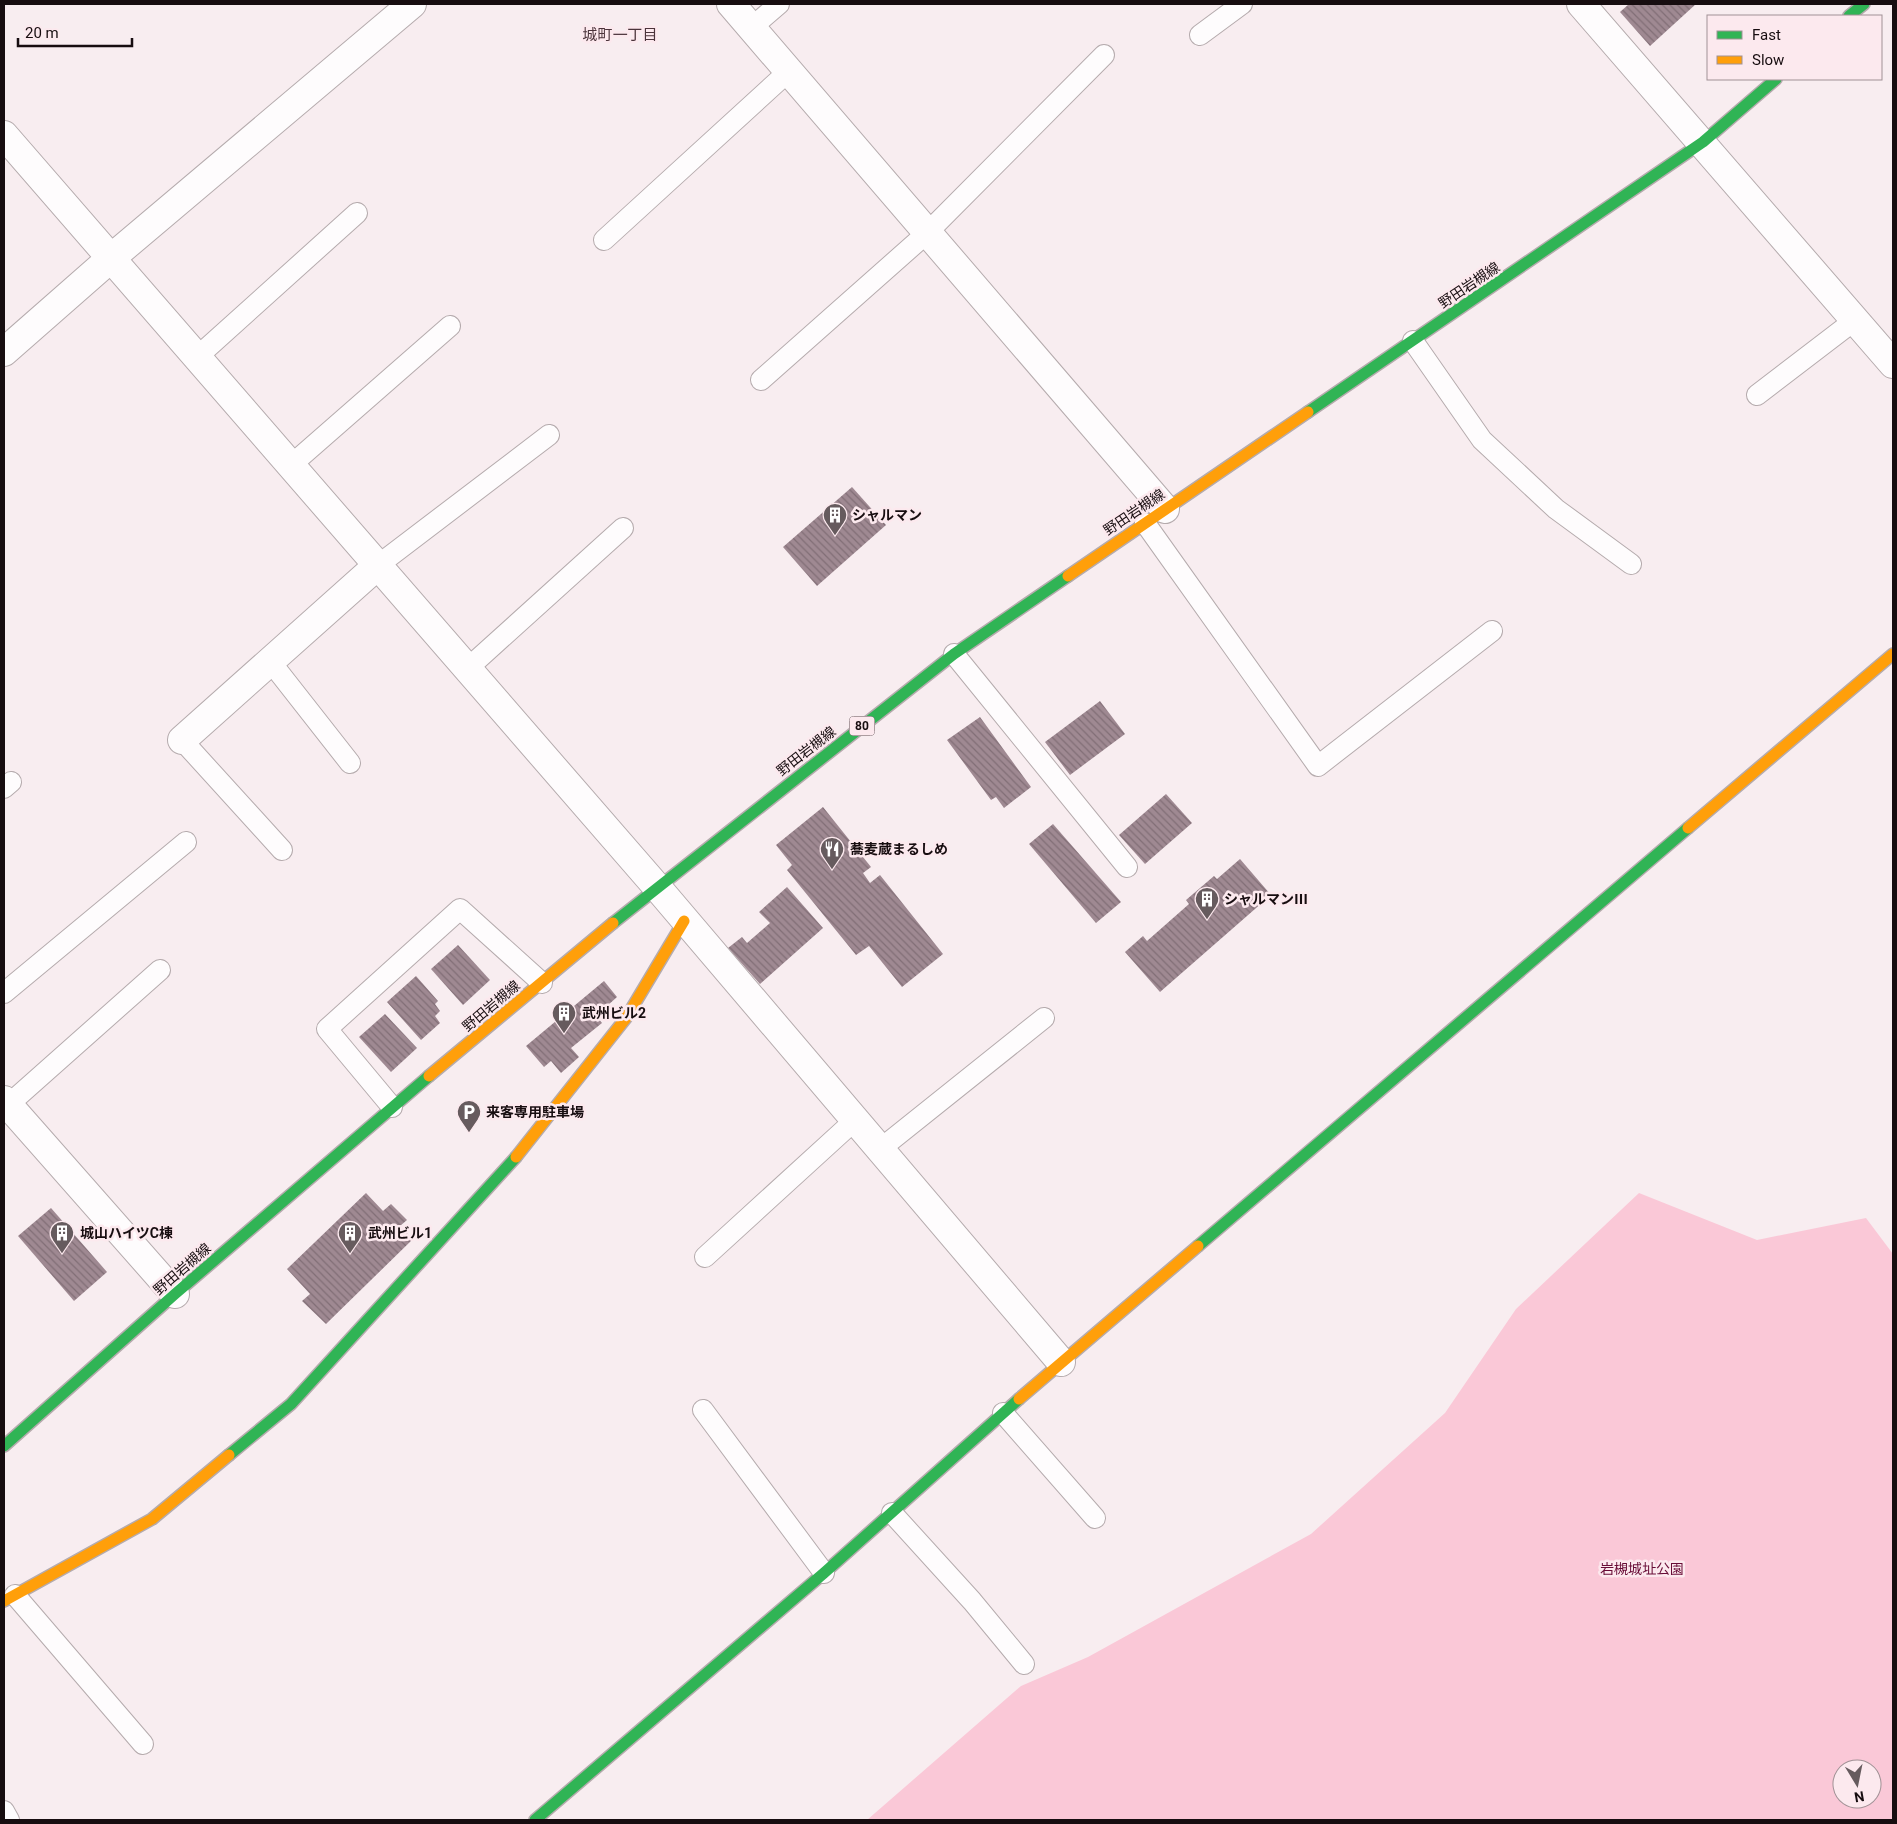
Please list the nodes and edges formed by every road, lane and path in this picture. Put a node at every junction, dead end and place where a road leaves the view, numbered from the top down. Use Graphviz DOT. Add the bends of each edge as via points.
graph roads {
  1 [pos="412,4"];
  2 [pos="731,4"];
  3 [pos="779,4"];
  4 [pos="1242,4"];
  5 [pos="1581,4"];
  6 [pos="1864,4"];
  7 [pos="1850,15"];
  8 [pos="751,28"];
  9 [pos="1200,34"];
  10 [pos="1104,54"];
  11 [pos="789,71"];
  12 [pos="1775,80"];
  13 [pos="4,135"];
  14 [pos="1703,142"];
  15 [pos="357,213"];
  16 [pos="927,232"];
  17 [pos="604,240"];
  18 [pos="110,259"];
  19 [pos="1855,320"];
  20 [pos="450,326"];
  21 [pos="1413,341"];
  22 [pos="4,352"];
  23 [pos="196,358"];
  24 [pos="1893,364"];
  25 [pos="761,380"];
  26 [pos="1757,396"];
  27 [pos="549,435"];
  28 [pos="290,466"];
  29 [pos="1155,516"];
  30 [pos="623,528"];
  31 [pos="1632,564"];
  32 [pos="377,566"];
  33 [pos="1492,631"];
  34 [pos="954,654"];
  35 [pos="1893,654"];
  36 [pos="270,661"];
  37 [pos="467,669"];
  38 [pos="182,740"];
  39 [pos="350,764"];
  40 [pos="186,842"];
  41 [pos="282,850"];
  42 [pos="1127,867"];
  43 [pos="657,887"];
  44 [pos="684,921"];
  45 [pos="160,970"];
  46 [pos="542,983"];
  47 [pos="4,993"];
  48 [pos="1044,1018"];
  49 [pos="6,1102"];
  50 [pos="392,1107"];
  51 [pos="854,1121"];
  52 [pos="879,1150"];
  53 [pos="705,1257"];
  54 [pos="175,1294"];
  55 [pos="1061,1362"];
  56 [pos="703,1410"];
  57 [pos="1003,1413"];
  58 [pos="4,1446"];
  59 [pos="892,1513"];
  60 [pos="1094,1518"];
  61 [pos="824,1573"];
  62 [pos="9,1598"];
  63 [pos="1024,1664"];
  64 [pos="143,1744"];
  65 [pos="4,1811"];
  66 [pos="9,1820"];
  67 [pos="535,1820"];
  1 -- 18 [label="street"];
  2 -- 8 [label="street"];
  3 -- 8 [label="lane"];
  4 -- 9 [label="lane"];
  5 -- 14 [label="street"];
  6 -- 7 [label="street"];
  8 -- 11 [label="street"];
  10 -- 16 [label="lane"];
  11 -- 16 [label="street"];
  11 -- 17 [label="lane"];
  12 -- 14 [label="street, 野田岩槻線 / 80"];
  13 -- 18 [label="street"];
  14 -- 19 [label="street"];
  14 -- 21 [label="street, 野田岩槻線 / 80"];
  15 -- 23 [label="lane"];
  16 -- 25 [label="lane"];
  16 -- 29 [label="street"];
  18 -- 22 [label="street"];
  18 -- 23 [label="street"];
  19 -- 24 [label="street"];
  19 -- 26 [label="lane"];
  20 -- 28 [label="lane"];
  21 -- 29 [label="street, 野田岩槻線 / 80"];
  21 -- 31 [label="lane" via="1482,440 1556,509"];
  23 -- 28 [label="street"];
  27 -- 32 [label="lane"];
  28 -- 32 [label="street"];
  29 -- 33 [label="lane" via="1318,766"];
  29 -- 34 [label="street, 野田岩槻線 / 80"];
  30 -- 37 [label="lane"];
  32 -- 36 [label="street"];
  32 -- 37 [label="street"];
  34 -- 42 [label="lane"];
  34 -- 43 [label="street, 野田岩槻線 / 80"];
  35 -- 55 [label="street"];
  36 -- 38 [label="street"];
  36 -- 39 [label="lane"];
  37 -- 43 [label="street"];
  38 -- 41 [label="lane"];
  40 -- 47 [label="lane"];
  43 -- 44 [label="street"];
  43 -- 46 [label="street, 野田岩槻線 / 80"];
  44 -- 51 [label="street"];
  44 -- 62 [label="street" via="626,1018 509,1166 292,1404 152,1519"];
  45 -- 49 [label="lane"];
  46 -- 50 [label="street, 野田岩槻線 / 80"];
  46 -- 50 [label="lane" via="460,909 327,1029"];
  48 -- 52 [label="lane"];
  49 -- 54 [label="street"];
  50 -- 54 [label="street, 野田岩槻線 / 80"];
  51 -- 52 [label="street"];
  51 -- 53 [label="lane"];
  52 -- 55 [label="street"];
  54 -- 58 [label="street, 野田岩槻線 / 80"];
  55 -- 57 [label="street"];
  56 -- 61 [label="lane"];
  57 -- 59 [label="street"];
  57 -- 60 [label="lane"];
  59 -- 61 [label="street"];
  59 -- 63 [label="lane"];
  61 -- 67 [label="street"];
  62 -- 64 [label="lane"];
  65 -- 66 [label="lane"];
}
